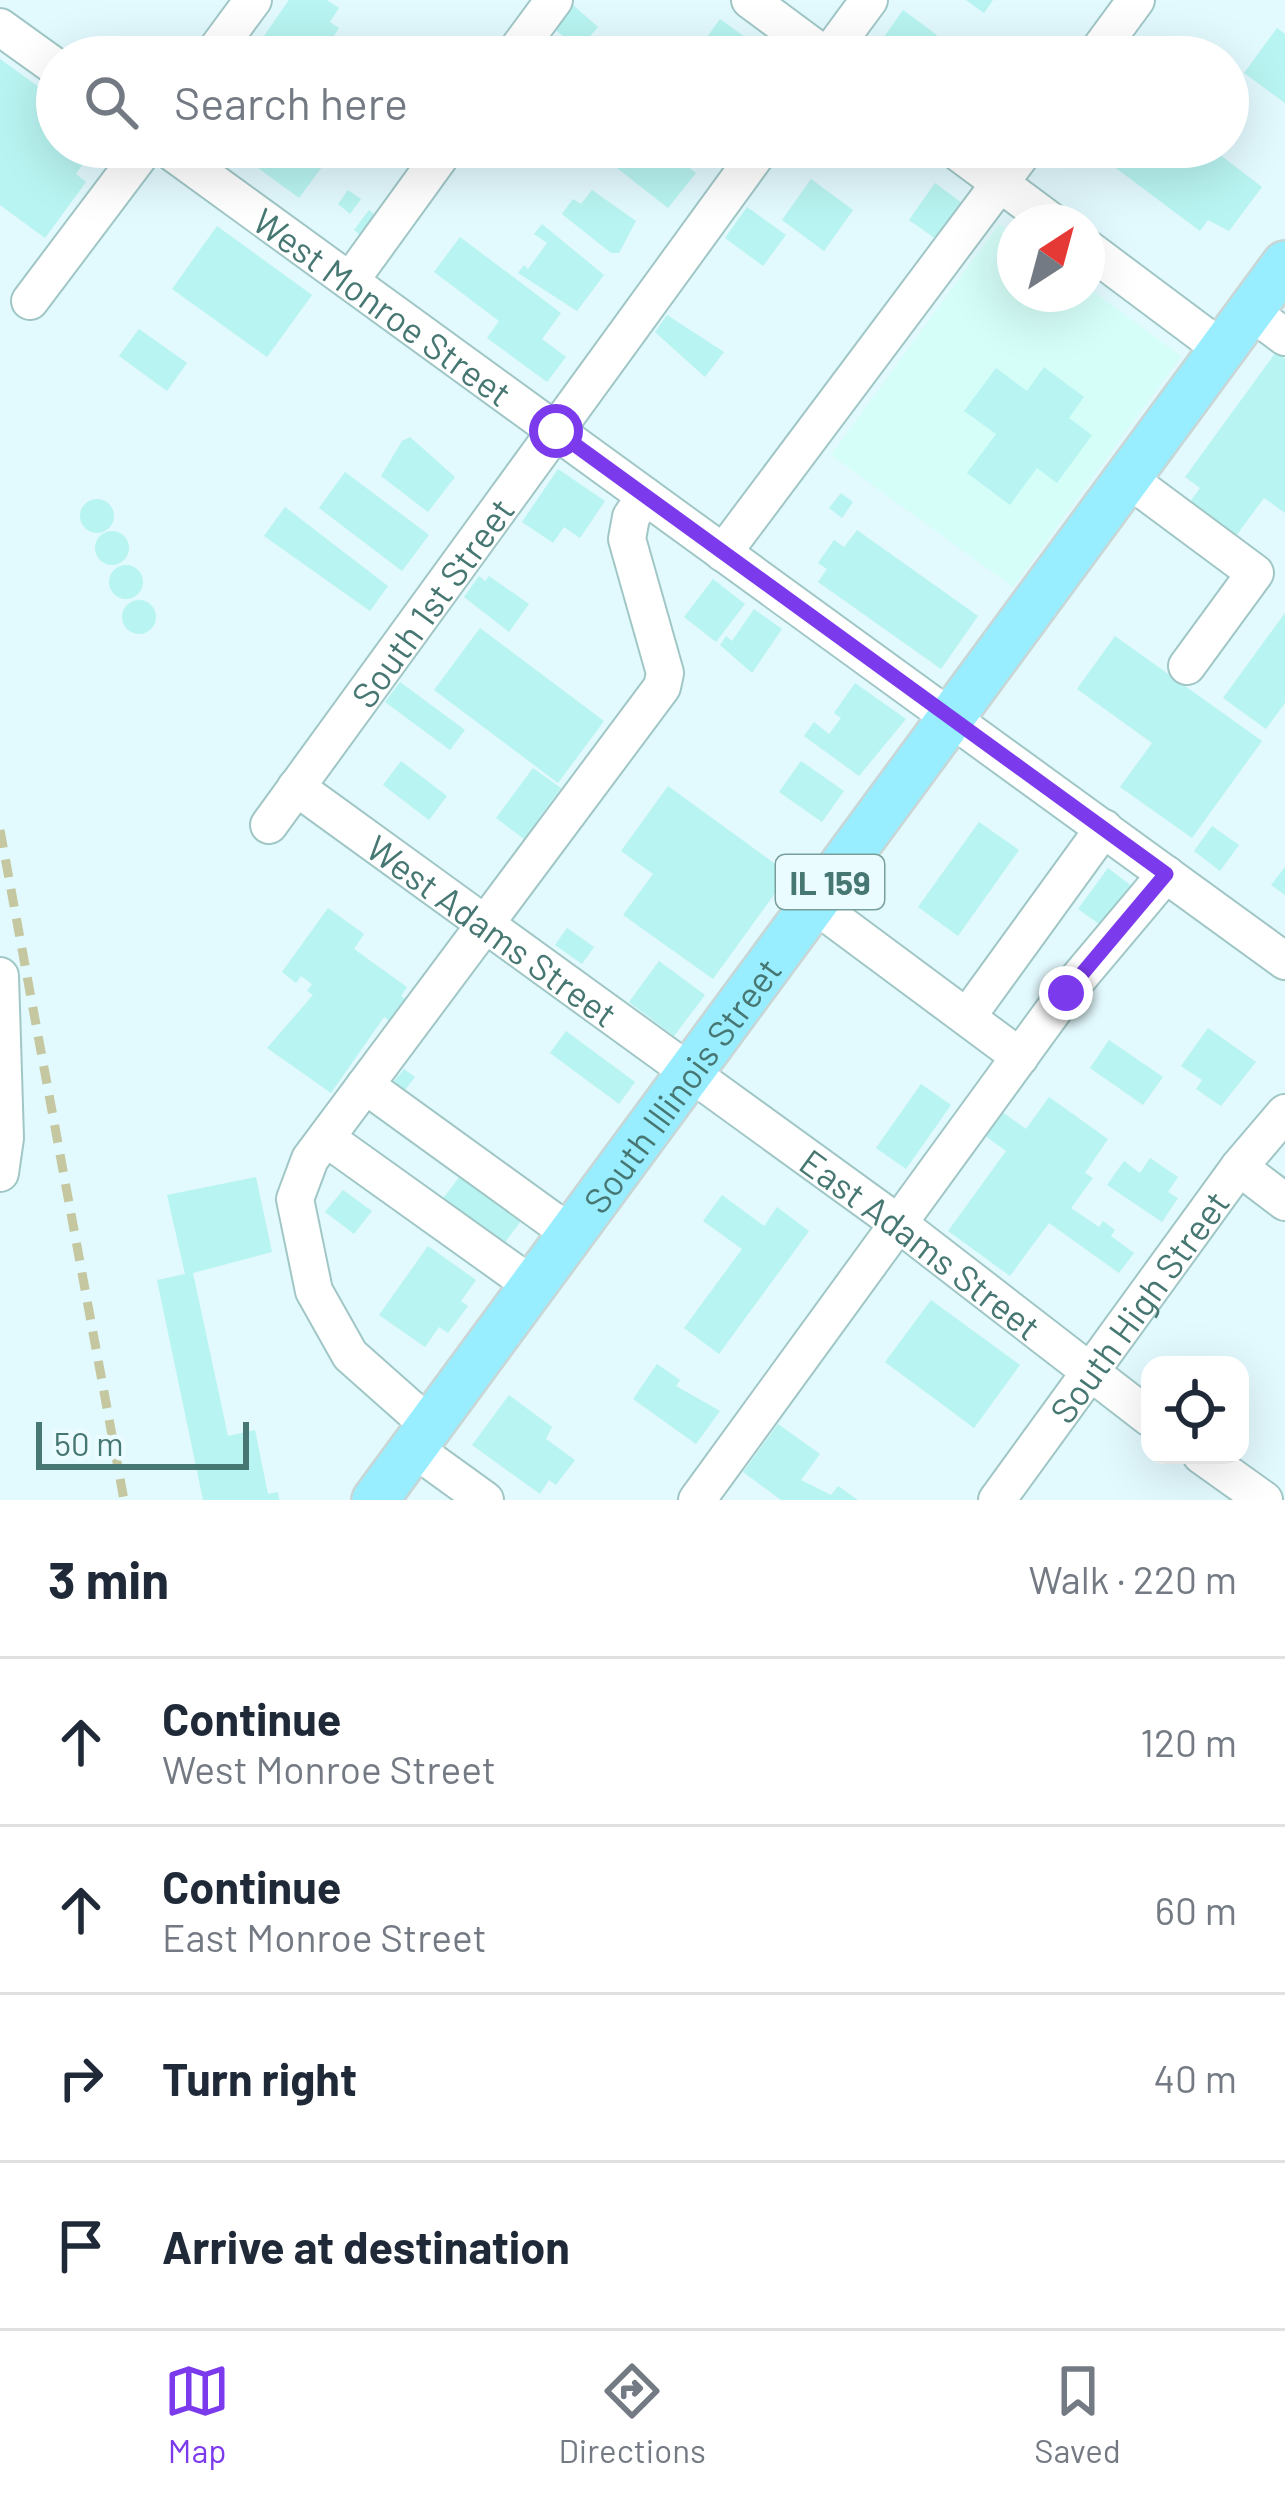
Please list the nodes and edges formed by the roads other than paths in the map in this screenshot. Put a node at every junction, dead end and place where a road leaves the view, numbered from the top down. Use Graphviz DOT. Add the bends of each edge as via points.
graph roads {
  1 [pos="253,0"];
  2 [pos="554,0"];
  3 [pos="750,0"];
  4 [pos="869,0"];
  5 [pos="1136,0"];
  6 [pos="0,27"];
  7 [pos="226,36"];
  8 [pos="527,36"];
  9 [pos="799,36"];
  10 [pos="842,36"];
  11 [pos="1109,36"];
  12 [pos="36,53"];
  13 [pos="130,168"];
  14 [pos="194,168"];
  15 [pos="432,168"];
  16 [pos="747,168"];
  17 [pos="980,168"];
  18 [pos="1011,168"];
  19 [pos="1000,183"];
  20 [pos="1028,204"];
  21 [pos="1105,261"];
  22 [pos="1285,264"];
  23 [pos="350,281"];
  24 [pos="30,302"];
  25 [pos="1267,324"];
  26 [pos="1222,349"];
  27 [pos="556,431"];
  28 [pos="1127,478"];
  29 [pos="645,496"];
  30 [pos="723,553"];
  31 [pos="1187,666"];
  32 [pos="951,718"];
  33 [pos="296,788"];
  34 [pos="269,825"];
  35 [pos="1104,828"];
  36 [pos="1166,874"];
  37 [pos="814,904"];
  38 [pos="484,924"];
  39 [pos="1285,961"];
  40 [pos="0,976"];
  41 [pos="967,1018"];
  42 [pos="1020,1057"];
  43 [pos="689,1073"];
  44 [pos="365,1084"];
  45 [pos="1285,1114"];
  46 [pos="326,1138"];
  47 [pos="2,1149"];
  48 [pos="1238,1167"];
  49 [pos="1285,1202"];
  50 [pos="898,1224"];
  51 [pos="571,1234"];
  52 [pos="532,1286"];
  53 [pos="1088,1374"];
  54 [pos="1141,1412"];
  55 [pos="422,1437"];
  56 [pos="1214,1464"];
  57 [pos="375,1500"];
  58 [pos="485,1500"];
  59 [pos="697,1500"];
  60 [pos="997,1500"];
  61 [pos="1264,1500"];
  1 -- 7 [label="street"];
  2 -- 8 [label="street"];
  3 -- 9 [label="street"];
  4 -- 10 [label="street"];
  5 -- 11 [label="street"];
  6 -- 12 [label="street"];
  13 -- 24 [label="street"];
  14 -- 23 [label="street, West Monroe Street"];
  15 -- 23 [label="street"];
  16 -- 27 [label="street, South 1st Street"];
  17 -- 19 [label="street"];
  18 -- 19 [label="street"];
  19 -- 20 [label="street"];
  19 -- 30 [label="street"];
  21 -- 26 [label="street"];
  22 -- 25 [label="main road, South Illinois Street / IL 159"];
  23 -- 27 [label="street, West Monroe Street"];
  25 -- 26 [label="main road, South Illinois Street / IL 159"];
  26 -- 28 [label="main road, South Illinois Street / IL 159"];
  27 -- 29 [label="street, West Monroe Street"];
  27 -- 33 [label="street, South 1st Street"];
  28 -- 31 [label="street" via="1255,573"];
  28 -- 32 [label="main road, South Illinois Street / IL 159"];
  29 -- 30 [label="street, West Monroe Street"];
  29 -- 38 [label="street" via="627,539 662,687"];
  30 -- 32 [label="street, West Monroe Street"];
  32 -- 35 [label="street, West Monroe Street"];
  32 -- 37 [label="main road, South Illinois Street / IL 159"];
  33 -- 34 [label="street, South 1st Street"];
  33 -- 38 [label="street, West Adams Street"];
  35 -- 36 [label="street, West Monroe Street"];
  35 -- 41 [label="street"];
  36 -- 39 [label="street, West Monroe Street"];
  36 -- 42 [label="street"];
  37 -- 41 [label="street"];
  37 -- 43 [label="main road, South Illinois Street / IL 159"];
  38 -- 43 [label="street, West Adams Street"];
  38 -- 44 [label="street"];
  40 -- 47 [label="street"];
  41 -- 42 [label="street"];
  42 -- 50 [label="street"];
  43 -- 50 [label="street, East Adams Street"];
  43 -- 51 [label="main road, South Illinois Street / IL 159"];
  44 -- 46 [label="street"];
  44 -- 51 [label="street"];
  45 -- 48 [label="street, South High Street"];
  46 -- 52 [label="street"];
  46 -- 55 [label="street" via="295,1199 314,1291 350,1355"];
  48 -- 49 [label="street"];
  48 -- 53 [label="street, South High Street"];
  50 -- 53 [label="street, East Adams Street"];
  50 -- 59 [label="street"];
  51 -- 52 [label="main road, South Illinois Street / IL 159"];
  52 -- 55 [label="main road, South Illinois Street / IL 159"];
  53 -- 54 [label="street, East Adams Street"];
  53 -- 60 [label="street, South High Street"];
  55 -- 57 [label="main road, South Illinois Street / IL 159"];
  55 -- 58 [label="street"];
  56 -- 61 [label="street"];
}
